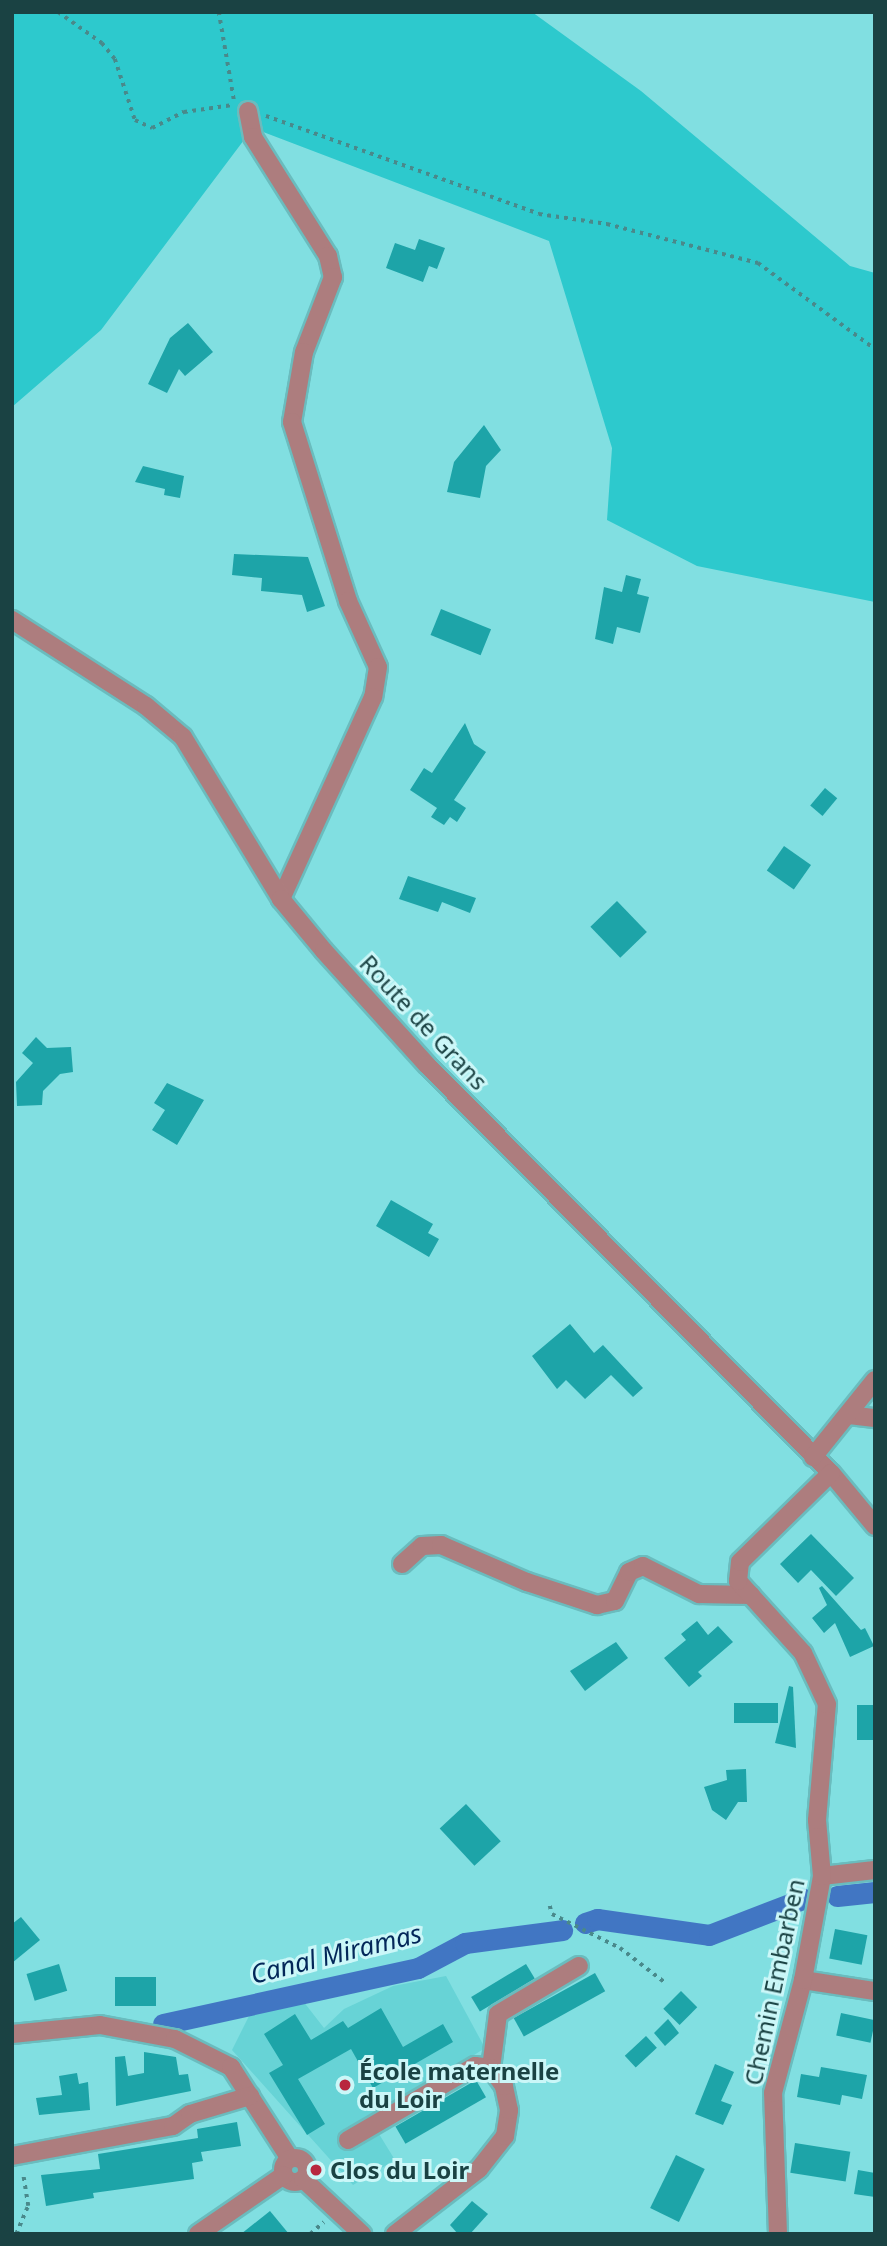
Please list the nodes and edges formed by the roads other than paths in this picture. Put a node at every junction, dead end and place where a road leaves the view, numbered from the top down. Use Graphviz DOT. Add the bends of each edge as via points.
graph roads {
  1 [pos="248,111"];
  2 [pos="12,620"];
  3 [pos="281,899"];
  4 [pos="875,1380"];
  5 [pos="849,1415"];
  6 [pos="875,1418"];
  7 [pos="813,1457"];
  8 [pos="831,1473"];
  9 [pos="875,1526"];
  10 [pos="402,1564"];
  11 [pos="751,1595"];
  12 [pos="875,1870"];
  13 [pos="822,1876"];
  14 [pos="579,1966"];
  15 [pos="803,1980"];
  16 [pos="875,1991"];
  17 [pos="12,2034"];
  18 [pos="491,2068"];
  19 [pos="250,2096"];
  20 [pos="348,2140"];
  21 [pos="15,2161"];
  22 [pos="287,2167"];
  23 [pos="198,2234"];
  24 [pos="362,2234"];
  25 [pos="395,2234"];
  26 [pos="778,2234"];
  1 -- 3 [label="street" via="253,137 328,256 333,277 304,352 292,422 348,601 378,667 373,697"];
  2 -- 3 [label="street, Route de Grans" via="146,706 183,737"];
  3 -- 7 [label="street, Route de Grans" via="427,1065"];
  4 -- 5 [label="street"];
  5 -- 6 [label="street"];
  5 -- 7 [label="street"];
  7 -- 8 [label="street, Route de Grans"];
  8 -- 9 [label="street"];
  8 -- 11 [label="street, Chemin Embarben" via="740,1562 738,1581"];
  10 -- 11 [label="street" via="422,1546 441,1545 527,1583 597,1605 615,1601 629,1572 643,1566 699,1594"];
  11 -- 13 [label="street, Chemin Embarben" via="803,1653 827,1704 817,1820"];
  12 -- 13 [label="street"];
  13 -- 15 [label="street, Chemin Embarben"];
  14 -- 18 [label="street" via="498,2014"];
  15 -- 16 [label="street"];
  15 -- 26 [label="street, Chemin Embarben" via="773,2093"];
  17 -- 19 [label="street" via="100,2025 175,2039 231,2067"];
  18 -- 20 [label="street" via="474,2066"];
  18 -- 25 [label="street" via="507,2098 505,2136 480,2169"];
  19 -- 21 [label="street" via="190,2114 173,2126 89,2141"];
  19 -- 22 [label="street"];
  22 -- 23 [label="street"];
  22 -- 24 [label="street" via="292,2182 303,2179"];
}
